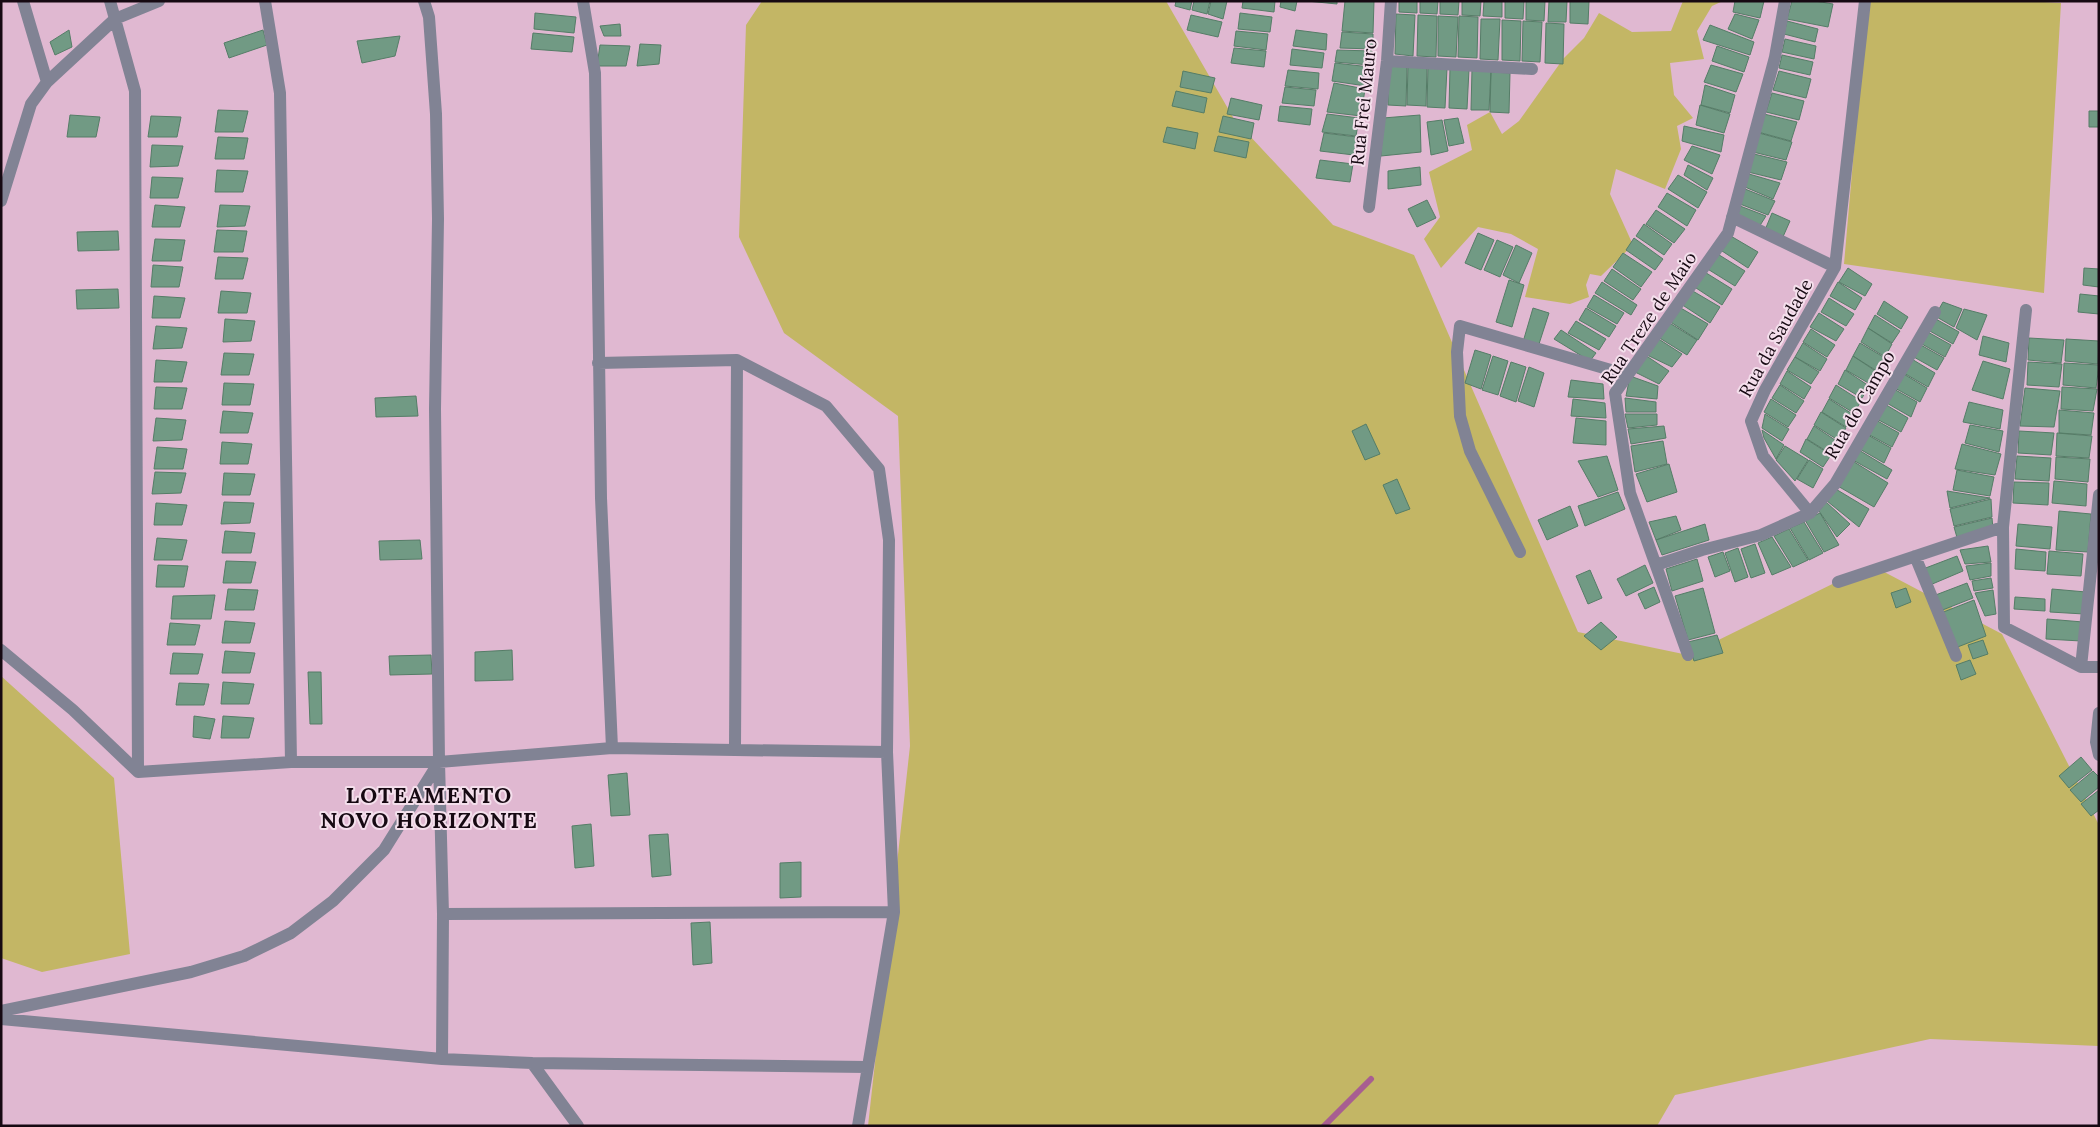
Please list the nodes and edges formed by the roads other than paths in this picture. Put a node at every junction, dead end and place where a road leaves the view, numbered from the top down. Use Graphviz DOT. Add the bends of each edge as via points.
graph roads {
  1 [pos="23,1"];
  2 [pos="110,1"];
  3 [pos="159,1"];
  4 [pos="265,1"];
  5 [pos="424,1"];
  6 [pos="583,1"];
  7 [pos="1391,1"];
  8 [pos="1785,1"];
  9 [pos="1865,1"];
  10 [pos="115,19"];
  11 [pos="1387,61"];
  12 [pos="1532,69"];
  13 [pos="47,82"];
  14 [pos="1,202"];
  15 [pos="1369,207"];
  16 [pos="1732,216"];
  17 [pos="1835,267"];
  18 [pos="2026,310"];
  19 [pos="1935,312"];
  20 [pos="736,360"];
  21 [pos="598,363"];
  22 [pos="1628,375"];
  23 [pos="2099,495"];
  24 [pos="1810,513"];
  25 [pos="2004,528"];
  26 [pos="1520,552"];
  27 [pos="1915,556"];
  28 [pos="1656,565"];
  29 [pos="1838,582"];
  30 [pos="1,650"];
  31 [pos="1688,655"];
  32 [pos="1956,656"];
  33 [pos="2081,667"];
  34 [pos="2099,667"];
  35 [pos="2098,714"];
  36 [pos="612,748"];
  37 [pos="735,750"];
  38 [pos="886,752"];
  39 [pos="2099,755"];
  40 [pos="291,762"];
  41 [pos="439,762"];
  42 [pos="138,772"];
  43 [pos="894,912"];
  44 [pos="443,914"];
  45 [pos="1,1012"];
  46 [pos="1,1019"];
  47 [pos="442,1059"];
  48 [pos="532,1063"];
  49 [pos="867,1067"];
  50 [pos="578,1126"];
  51 [pos="858,1126"];
  1 -- 13 [label="street"];
  2 -- 10 [label="street"];
  3 -- 10 [label="street"];
  4 -- 40 [label="street" via="280,92"];
  5 -- 41 [label="street" via="429,17 436,114"];
  6 -- 21 [label="street" via="595,73"];
  7 -- 11 [label="street, Rua Frei Mauro"];
  8 -- 16 [label="street, Rua Treze de Maio" via="1775,57"];
  9 -- 17 [label="street, Rua da Saudade"];
  10 -- 13 [label="street"];
  10 -- 42 [label="street" via="136,90"];
  11 -- 12 [label="street"];
  11 -- 15 [label="street, Rua Frei Mauro"];
  13 -- 14 [label="street" via="31,104"];
  16 -- 17 [label="street"];
  16 -- 22 [label="street, Rua Treze de Maio" via="1728,232"];
  17 -- 24 [label="street, Rua da Saudade" via="1765,390 1751,421 1763,456"];
  18 -- 25 [label="street"];
  19 -- 24 [label="street, Rua do Campo" via="1835,484"];
  20 -- 21 [label="street"];
  20 -- 37 [label="street"];
  20 -- 38 [label="street" via="826,406 879,469 889,540"];
  21 -- 36 [label="street"];
  22 -- 26 [label="street" via="1460,326 1457,352 1460,416 1470,451"];
  22 -- 28 [label="street, Rua Treze de Maio" via="1615,393 1630,493"];
  23 -- 33 [label="street"];
  24 -- 28 [label="street" via="1761,535"];
  25 -- 27 [label="street"];
  25 -- 33 [label="street" via="2004,627"];
  27 -- 29 [label="street"];
  27 -- 32 [label="street"];
  28 -- 31 [label="street, Rua Treze de Maio"];
  30 -- 42 [label="street" via="73,710"];
  33 -- 34 [label="street"];
  35 -- 39 [label="street" via="2096,742"];
  36 -- 37 [label="street"];
  36 -- 41 [label="street"];
  37 -- 38 [label="street"];
  38 -- 43 [label="street"];
  40 -- 41 [label="street"];
  40 -- 42 [label="street"];
  41 -- 44 [label="street"];
  41 -- 45 [label="street" via="384,850 333,901 291,933 244,956 190,972"];
  43 -- 44 [label="street"];
  43 -- 49 [label="street"];
  44 -- 47 [label="street"];
  46 -- 47 [label="street"];
  47 -- 48 [label="street"];
  48 -- 49 [label="street"];
  48 -- 50 [label="street"];
  49 -- 51 [label="street"];
}
